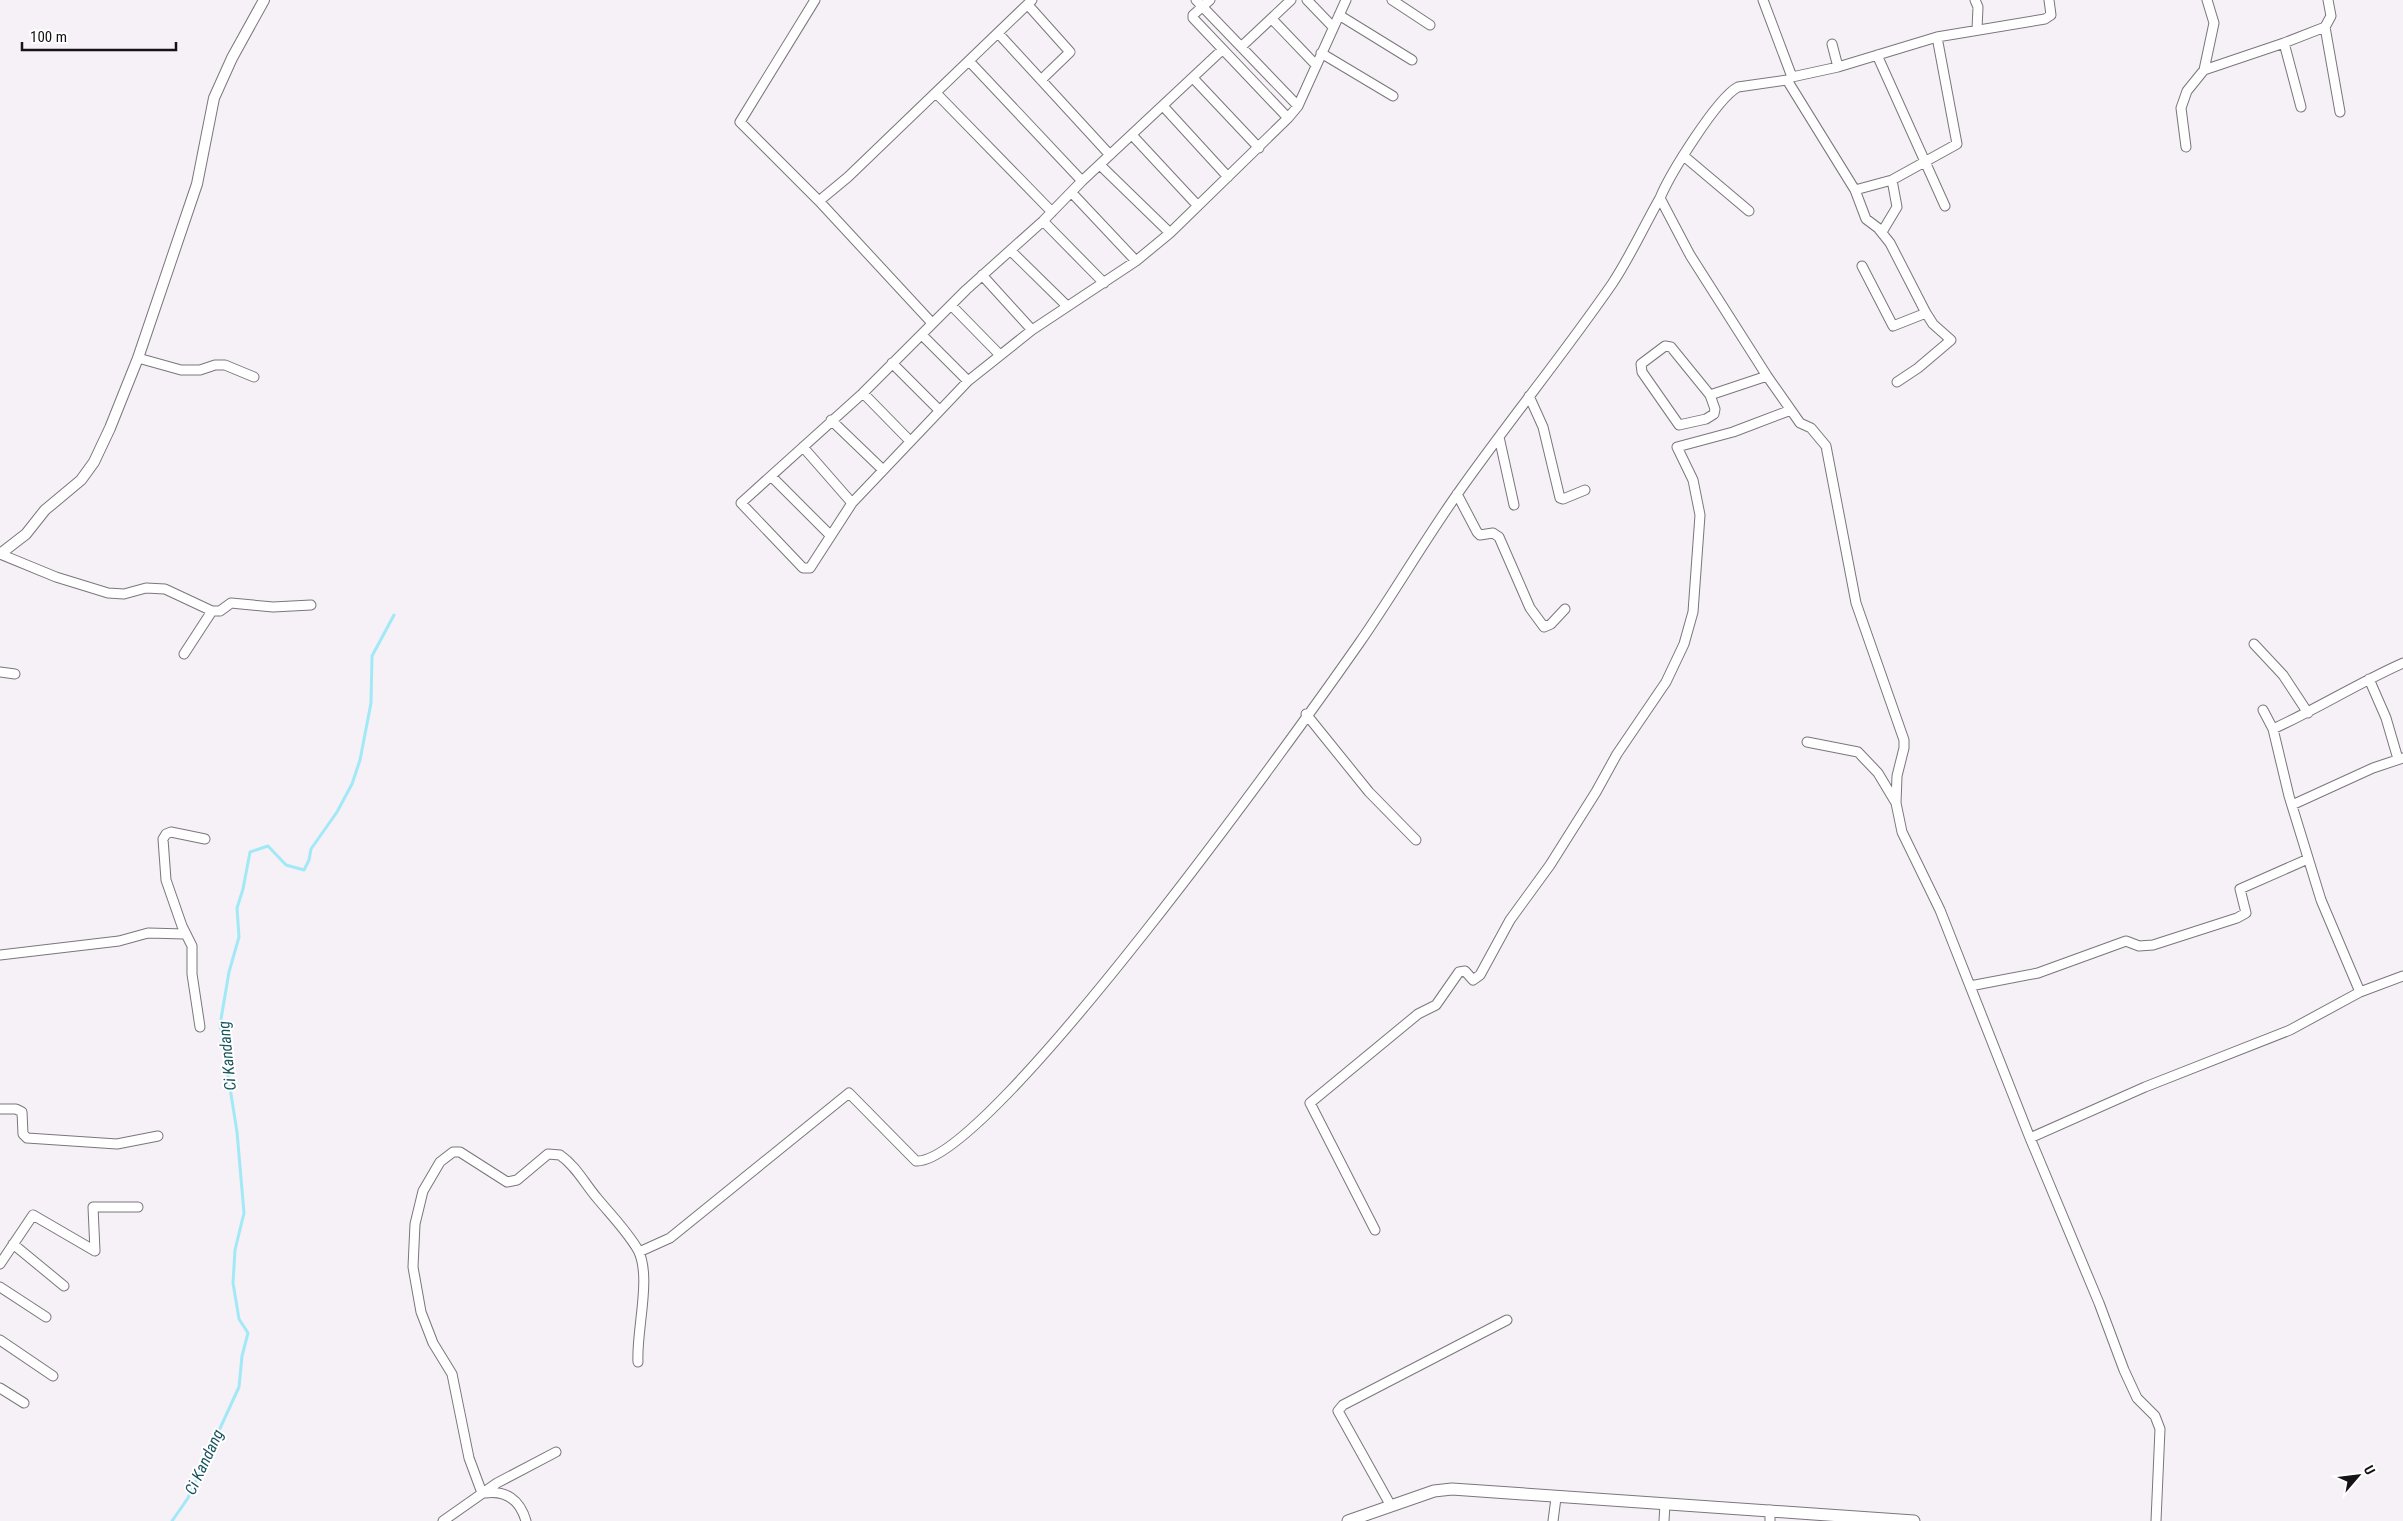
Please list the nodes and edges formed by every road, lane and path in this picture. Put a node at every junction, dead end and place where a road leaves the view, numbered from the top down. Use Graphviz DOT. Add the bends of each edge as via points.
graph roads {
  1 [pos="264,0"];
  2 [pos="815,0"];
  3 [pos="1210,0"];
  4 [pos="1291,0"];
  5 [pos="1307,0"];
  6 [pos="1346,0"];
  7 [pos="1392,0"];
  8 [pos="1763,0"];
  9 [pos="1975,0"];
  10 [pos="2049,0"];
  11 [pos="2207,0"];
  12 [pos="2328,0"];
  13 [pos="1030,2"];
  14 [pos="1200,4"];
  15 [pos="1339,15"];
  16 [pos="1272,19"];
  17 [pos="1430,25"];
  18 [pos="1333,27"];
  19 [pos="2325,28"];
  20 [pos="1977,29"];
  21 [pos="998,33"];
  22 [pos="1937,37"];
  23 [pos="2284,43"];
  24 [pos="1832,44"];
  25 [pos="1241,47"];
  26 [pos="1222,50"];
  27 [pos="1321,52"];
  28 [pos="1877,55"];
  29 [pos="1412,60"];
  30 [pos="969,61"];
  31 [pos="1315,64"];
  32 [pos="1838,67"];
  33 [pos="2204,70"];
  34 [pos="1193,78"];
  35 [pos="1790,78"];
  36 [pos="1041,80"];
  37 [pos="936,92"];
  38 [pos="1393,96"];
  39 [pos="1163,106"];
  40 [pos="1298,106"];
  41 [pos="2301,107"];
  42 [pos="2340,112"];
  43 [pos="1288,118"];
  44 [pos="1132,135"];
  45 [pos="2186,147"];
  46 [pos="1259,148"];
  47 [pos="1110,155"];
  48 [pos="1685,157"];
  49 [pos="1924,162"];
  50 [pos="1100,165"];
  51 [pos="1228,176"];
  52 [pos="1892,180"];
  53 [pos="1082,181"];
  54 [pos="1855,190"];
  55 [pos="1072,193"];
  56 [pos="1660,198"];
  57 [pos="819,201"];
  58 [pos="1198,206"];
  59 [pos="1946,206"];
  60 [pos="1749,211"];
  61 [pos="1052,212"];
  62 [pos="1043,221"];
  63 [pos="1882,232"];
  64 [pos="1170,234"];
  65 [pos="1011,251"];
  66 [pos="1136,261"];
  67 [pos="1862,266"];
  68 [pos="982,275"];
  69 [pos="1104,283"];
  70 [pos="951,305"];
  71 [pos="1067,306"];
  72 [pos="1926,313"];
  73 [pos="932,323"];
  74 [pos="1032,330"];
  75 [pos="922,335"];
  76 [pos="999,354"];
  77 [pos="138,358"];
  78 [pos="892,363"];
  79 [pos="1767,376"];
  80 [pos="254,377"];
  81 [pos="968,381"];
  82 [pos="1896,382"];
  83 [pos="863,392"];
  84 [pos="1710,395"];
  85 [pos="1529,396"];
  86 [pos="939,410"];
  87 [pos="1791,410"];
  88 [pos="831,420"];
  89 [pos="1499,437"];
  90 [pos="910,441"];
  91 [pos="803,447"];
  92 [pos="883,470"];
  93 [pos="771,476"];
  94 [pos="1585,490"];
  95 [pos="1457,494"];
  96 [pos="852,503"];
  97 [pos="1514,505"];
  98 [pos="830,535"];
  99 [pos="0,554"];
  100 [pos="311,605"];
  101 [pos="1565,609"];
  102 [pos="212,611"];
  103 [pos="2254,644"];
  104 [pos="184,654"];
  105 [pos="2403,663"];
  106 [pos="0,672"];
  107 [pos="15,674"];
  108 [pos="2369,679"];
  109 [pos="2263,710"];
  110 [pos="2308,713"];
  111 [pos="1306,714"];
  112 [pos="2273,730"];
  113 [pos="1807,742"];
  114 [pos="2401,758"];
  115 [pos="1896,803"];
  116 [pos="2292,805"];
  117 [pos="205,839"];
  118 [pos="1416,840"];
  119 [pos="2308,859"];
  120 [pos="185,934"];
  121 [pos="0,955"];
  122 [pos="2403,976"];
  123 [pos="1970,986"];
  124 [pos="2360,992"];
  125 [pos="200,1027"];
  126 [pos="0,1109"];
  127 [pos="158,1136"];
  128 [pos="2030,1138"];
  129 [pos="138,1207"];
  130 [pos="1375,1230"];
  131 [pos="13,1244"];
  132 [pos="639,1252"];
  133 [pos="0,1264"];
  134 [pos="64,1286"];
  135 [pos="0,1287"];
  136 [pos="46,1317"];
  137 [pos="1507,1320"];
  138 [pos="0,1340"];
  139 [pos="638,1362"];
  140 [pos="53,1376"];
  141 [pos="0,1388"];
  142 [pos="24,1403"];
  143 [pos="556,1452"];
  144 [pos="482,1493"];
  145 [pos="1556,1498"];
  146 [pos="1666,1504"];
  147 [pos="1391,1506"];
  148 [pos="1770,1516"];
  149 [pos="1900,1520"];
  150 [pos="442,1521"];
  151 [pos="526,1521"];
  152 [pos="1348,1521"];
  153 [pos="1553,1521"];
  154 [pos="1664,1521"];
  155 [pos="1914,1521"];
  156 [pos="2156,1521"];
  1 -- 77 [label="street" via="214,98 197,184"];
  2 -- 57 [label="street" via="740,122"];
  3 -- 14 [label="street"];
  4 -- 16 [label="street"];
  5 -- 18 [label="street"];
  6 -- 15 [label="street"];
  7 -- 17 [label="street"];
  8 -- 35 [label="street"];
  9 -- 20 [label="street" via="1978,7"];
  10 -- 20 [label="street" via="2051,15 2045,19"];
  11 -- 33 [label="street" via="2214,23"];
  12 -- 19 [label="street" via="2331,16"];
  13 -- 21 [label="street"];
  13 -- 36 [label="street" via="1070,52"];
  14 -- 25 [label="street"];
  14 -- 26 [label="street" via="1193,18"];
  15 -- 18 [label="street"];
  15 -- 29 [label="street"];
  16 -- 25 [label="street"];
  16 -- 31 [label="street"];
  18 -- 27 [label="street"];
  19 -- 23 [label="street"];
  19 -- 42 [label="street"];
  20 -- 22 [label="street"];
  21 -- 30 [label="street"];
  21 -- 36 [label="street"];
  22 -- 28 [label="street"];
  22 -- 49 [label="street" via="1956,144"];
  23 -- 33 [label="street"];
  23 -- 41 [label="street"];
  24 -- 32 [label="street"];
  25 -- 40 [label="street"];
  26 -- 34 [label="street"];
  26 -- 43 [label="street"];
  27 -- 31 [label="street"];
  27 -- 38 [label="street"];
  28 -- 32 [label="street"];
  28 -- 49 [label="street"];
  30 -- 37 [label="street"];
  30 -- 53 [label="street"];
  31 -- 40 [label="street"];
  32 -- 35 [label="street"];
  33 -- 45 [label="street" via="2187,91 2181,108"];
  34 -- 39 [label="street"];
  34 -- 46 [label="street"];
  35 -- 48 [label="street" via="1731,90"];
  35 -- 54 [label="street"];
  36 -- 47 [label="street"];
  37 -- 57 [label="street"];
  37 -- 61 [label="street"];
  39 -- 44 [label="street"];
  39 -- 51 [label="street"];
  40 -- 43 [label="street"];
  43 -- 46 [label="street"];
  44 -- 47 [label="street"];
  44 -- 58 [label="street"];
  46 -- 51 [label="street"];
  47 -- 50 [label="street"];
  48 -- 56 [label="street"];
  48 -- 60 [label="street"];
  49 -- 52 [label="street"];
  49 -- 59 [label="street"];
  50 -- 53 [label="street"];
  50 -- 64 [label="street"];
  51 -- 58 [label="street"];
  52 -- 54 [label="street"];
  52 -- 63 [label="street" via="1897,207"];
  53 -- 55 [label="street"];
  54 -- 63 [label="street" via="1866,219"];
  55 -- 61 [label="street"];
  55 -- 66 [label="street"];
  56 -- 79 [label="street" via="1690,255"];
  56 -- 85 [label="street" via="1613,282"];
  57 -- 73 [label="street"];
  58 -- 64 [label="street"];
  61 -- 62 [label="street"];
  62 -- 65 [label="street"];
  62 -- 69 [label="street"];
  63 -- 72 [label="street"];
  64 -- 66 [label="street"];
  65 -- 68 [label="street"];
  65 -- 71 [label="street"];
  66 -- 69 [label="street"];
  67 -- 72 [label="street" via="1893,326"];
  68 -- 70 [label="street"];
  68 -- 74 [label="street"];
  69 -- 71 [label="street"];
  70 -- 73 [label="street"];
  70 -- 76 [label="street"];
  71 -- 74 [label="street"];
  72 -- 82 [label="street" via="1951,340"];
  73 -- 75 [label="street"];
  74 -- 76 [label="street"];
  75 -- 78 [label="street"];
  75 -- 81 [label="street"];
  76 -- 81 [label="street"];
  77 -- 80 [label="street" via="181,370 226,365"];
  77 -- 99 [label="street" via="110,428 82,480 45,510 26,534"];
  78 -- 83 [label="street"];
  78 -- 86 [label="street"];
  79 -- 84 [label="street"];
  79 -- 87 [label="street"];
  81 -- 86 [label="street"];
  83 -- 88 [label="street"];
  83 -- 90 [label="street"];
  84 -- 84 [label="street" via="1671,347 1664,346 1642,364 1642,372 1679,425 1714,414 1716,409"];
  85 -- 89 [label="street"];
  85 -- 94 [label="street" via="1543,427 1560,498"];
  86 -- 90 [label="street"];
  87 -- 115 [label="street" via="1800,423 1822,438 1830,457 1856,602 1904,740"];
  87 -- 130 [label="street" via="1733,432 1677,447 1693,480 1700,529 1693,612 1684,644 1666,682 1617,754 1550,865 1510,920 1480,975 1474,980 1465,971 1459,972 1436,1005 1413,1018 1310,1104"];
  88 -- 91 [label="street"];
  88 -- 92 [label="street"];
  89 -- 95 [label="street"];
  89 -- 97 [label="street"];
  90 -- 92 [label="street"];
  91 -- 93 [label="street"];
  91 -- 96 [label="street"];
  92 -- 96 [label="street"];
  93 -- 98 [label="street"];
  93 -- 98 [label="street" via="741,503 803,568 810,568"];
  95 -- 101 [label="street" via="1477,532 1480,535 1493,533 1499,537 1530,608 1544,627"];
  95 -- 111 [label="street" via="1359,643"];
  96 -- 98 [label="street"];
  99 -- 102 [label="street" via="56,577 108,593 165,589"];
  100 -- 102 [label="street" via="272,607 231,603 220,611"];
  102 -- 104 [label="street"];
  103 -- 110 [label="street" via="2283,675"];
  105 -- 108 [label="street"];
  106 -- 107 [label="street"];
  108 -- 110 [label="street"];
  108 -- 114 [label="street"];
  109 -- 112 [label="street"];
  110 -- 112 [label="street"];
  111 -- 118 [label="street" via="1369,792"];
  111 -- 132 [label="street" via="1219,838 1123,960 1032,1066 952,1144 933,1158 916,1162 849,1093 677,1233"];
  112 -- 116 [label="street"];
  113 -- 115 [label="street" via="1858,752 1878,773"];
  114 -- 116 [label="street"];
  115 -- 123 [label="street" via="1902,832 1940,910"];
  116 -- 119 [label="street"];
  117 -- 120 [label="street" via="171,832 163,839 166,880"];
  119 -- 123 [label="street" via="2240,889 2246,914 2237,918 2153,945 2139,946 2126,941 2038,973"];
  119 -- 124 [label="street" via="2330,924"];
  120 -- 121 [label="street" via="148,934 120,941"];
  120 -- 125 [label="street" via="192,946 192,974"];
  122 -- 124 [label="street"];
  123 -- 128 [label="street"];
  124 -- 128 [label="street" via="2290,1030 2145,1087"];
  126 -- 127 [label="street" via="22,1112 26,1138 117,1144"];
  128 -- 156 [label="street" via="2061,1208 2131,1388 2155,1416 2160,1429"];
  129 -- 131 [label="street" via="93,1207 95,1251 33,1215"];
  131 -- 133 [label="street"];
  131 -- 134 [label="street"];
  132 -- 139 [label="street" via="643,1294"];
  132 -- 144 [label="street" via="560,1154 548,1154 517,1180 507,1182 460,1152 453,1152 440,1162 423,1190 413,1267 421,1312 433,1343 452,1374 469,1458"];
  135 -- 136 [label="street"];
  137 -- 147 [label="street" via="1343,1405 1338,1411"];
  138 -- 140 [label="street"];
  141 -- 142 [label="street"];
  143 -- 144 [label="street"];
  144 -- 150 [label="street"];
  144 -- 151 [label="street" via="501,1492 513,1498 521,1507"];
  145 -- 146 [label="main road"];
  145 -- 147 [label="main road" via="1452,1489 1434,1491"];
  145 -- 153 [label="street"];
  146 -- 148 [label="main road"];
  146 -- 154 [label="street"];
  147 -- 152 [label="main road"];
  148 -- 149 [label="main road"];
  149 -- 155 [label="main road"];
}
